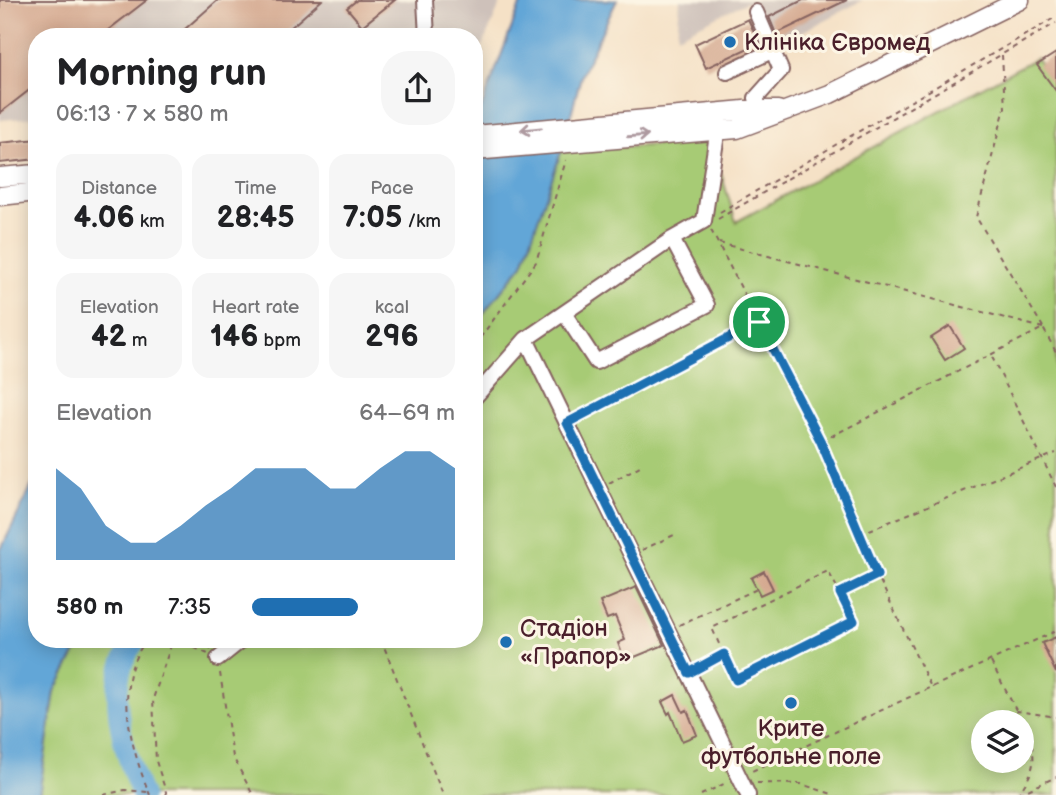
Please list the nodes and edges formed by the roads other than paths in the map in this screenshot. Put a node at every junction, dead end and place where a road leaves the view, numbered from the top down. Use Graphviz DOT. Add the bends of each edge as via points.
graph roads {
  1 [pos="425,0"];
  2 [pos="1020,0"];
  3 [pos="756,12"];
  4 [pos="427,28"];
  5 [pos="774,50"];
  6 [pos="727,72"];
  7 [pos="760,110"];
  8 [pos="789,110"];
  9 [pos="719,112"];
  10 [pos="719,130"];
  11 [pos="483,134"];
  12 [pos="483,150"];
  13 [pos="28,175"];
  14 [pos="0,177"];
  15 [pos="28,193"];
  16 [pos="0,196"];
  17 [pos="672,239"];
  18 [pos="564,313"];
  19 [pos="526,339"];
  20 [pos="483,388"];
  21 [pos="232,648"];
  22 [pos="218,659"];
  23 [pos="743,785"];
  1 -- 4 [label="lane"];
  2 -- 8 [label="main road"];
  3 -- 5 [label="lane"];
  5 -- 6 [label="lane"];
  5 -- 7 [label="lane" via="781,70 756,98"];
  7 -- 8 [label="main road"];
  7 -- 9 [label="main road"];
  8 -- 10 [label="main road" via="737,129"];
  9 -- 10 [label="lane"];
  9 -- 11 [label="main road, one-way"];
  12 -- 10 [label="main road, one-way"];
  10 -- 17 [label="lane" via="704,221"];
  13 -- 14 [label="main road"];
  15 -- 16 [label="main road"];
  17 -- 18 [label="lane"];
  17 -- 18 [label="lane" via="707,304 596,362"];
  18 -- 19 [label="lane"];
  19 -- 20 [label="lane"];
  19 -- 23 [label="lane"];
  21 -- 22 [label="lane"];
}
